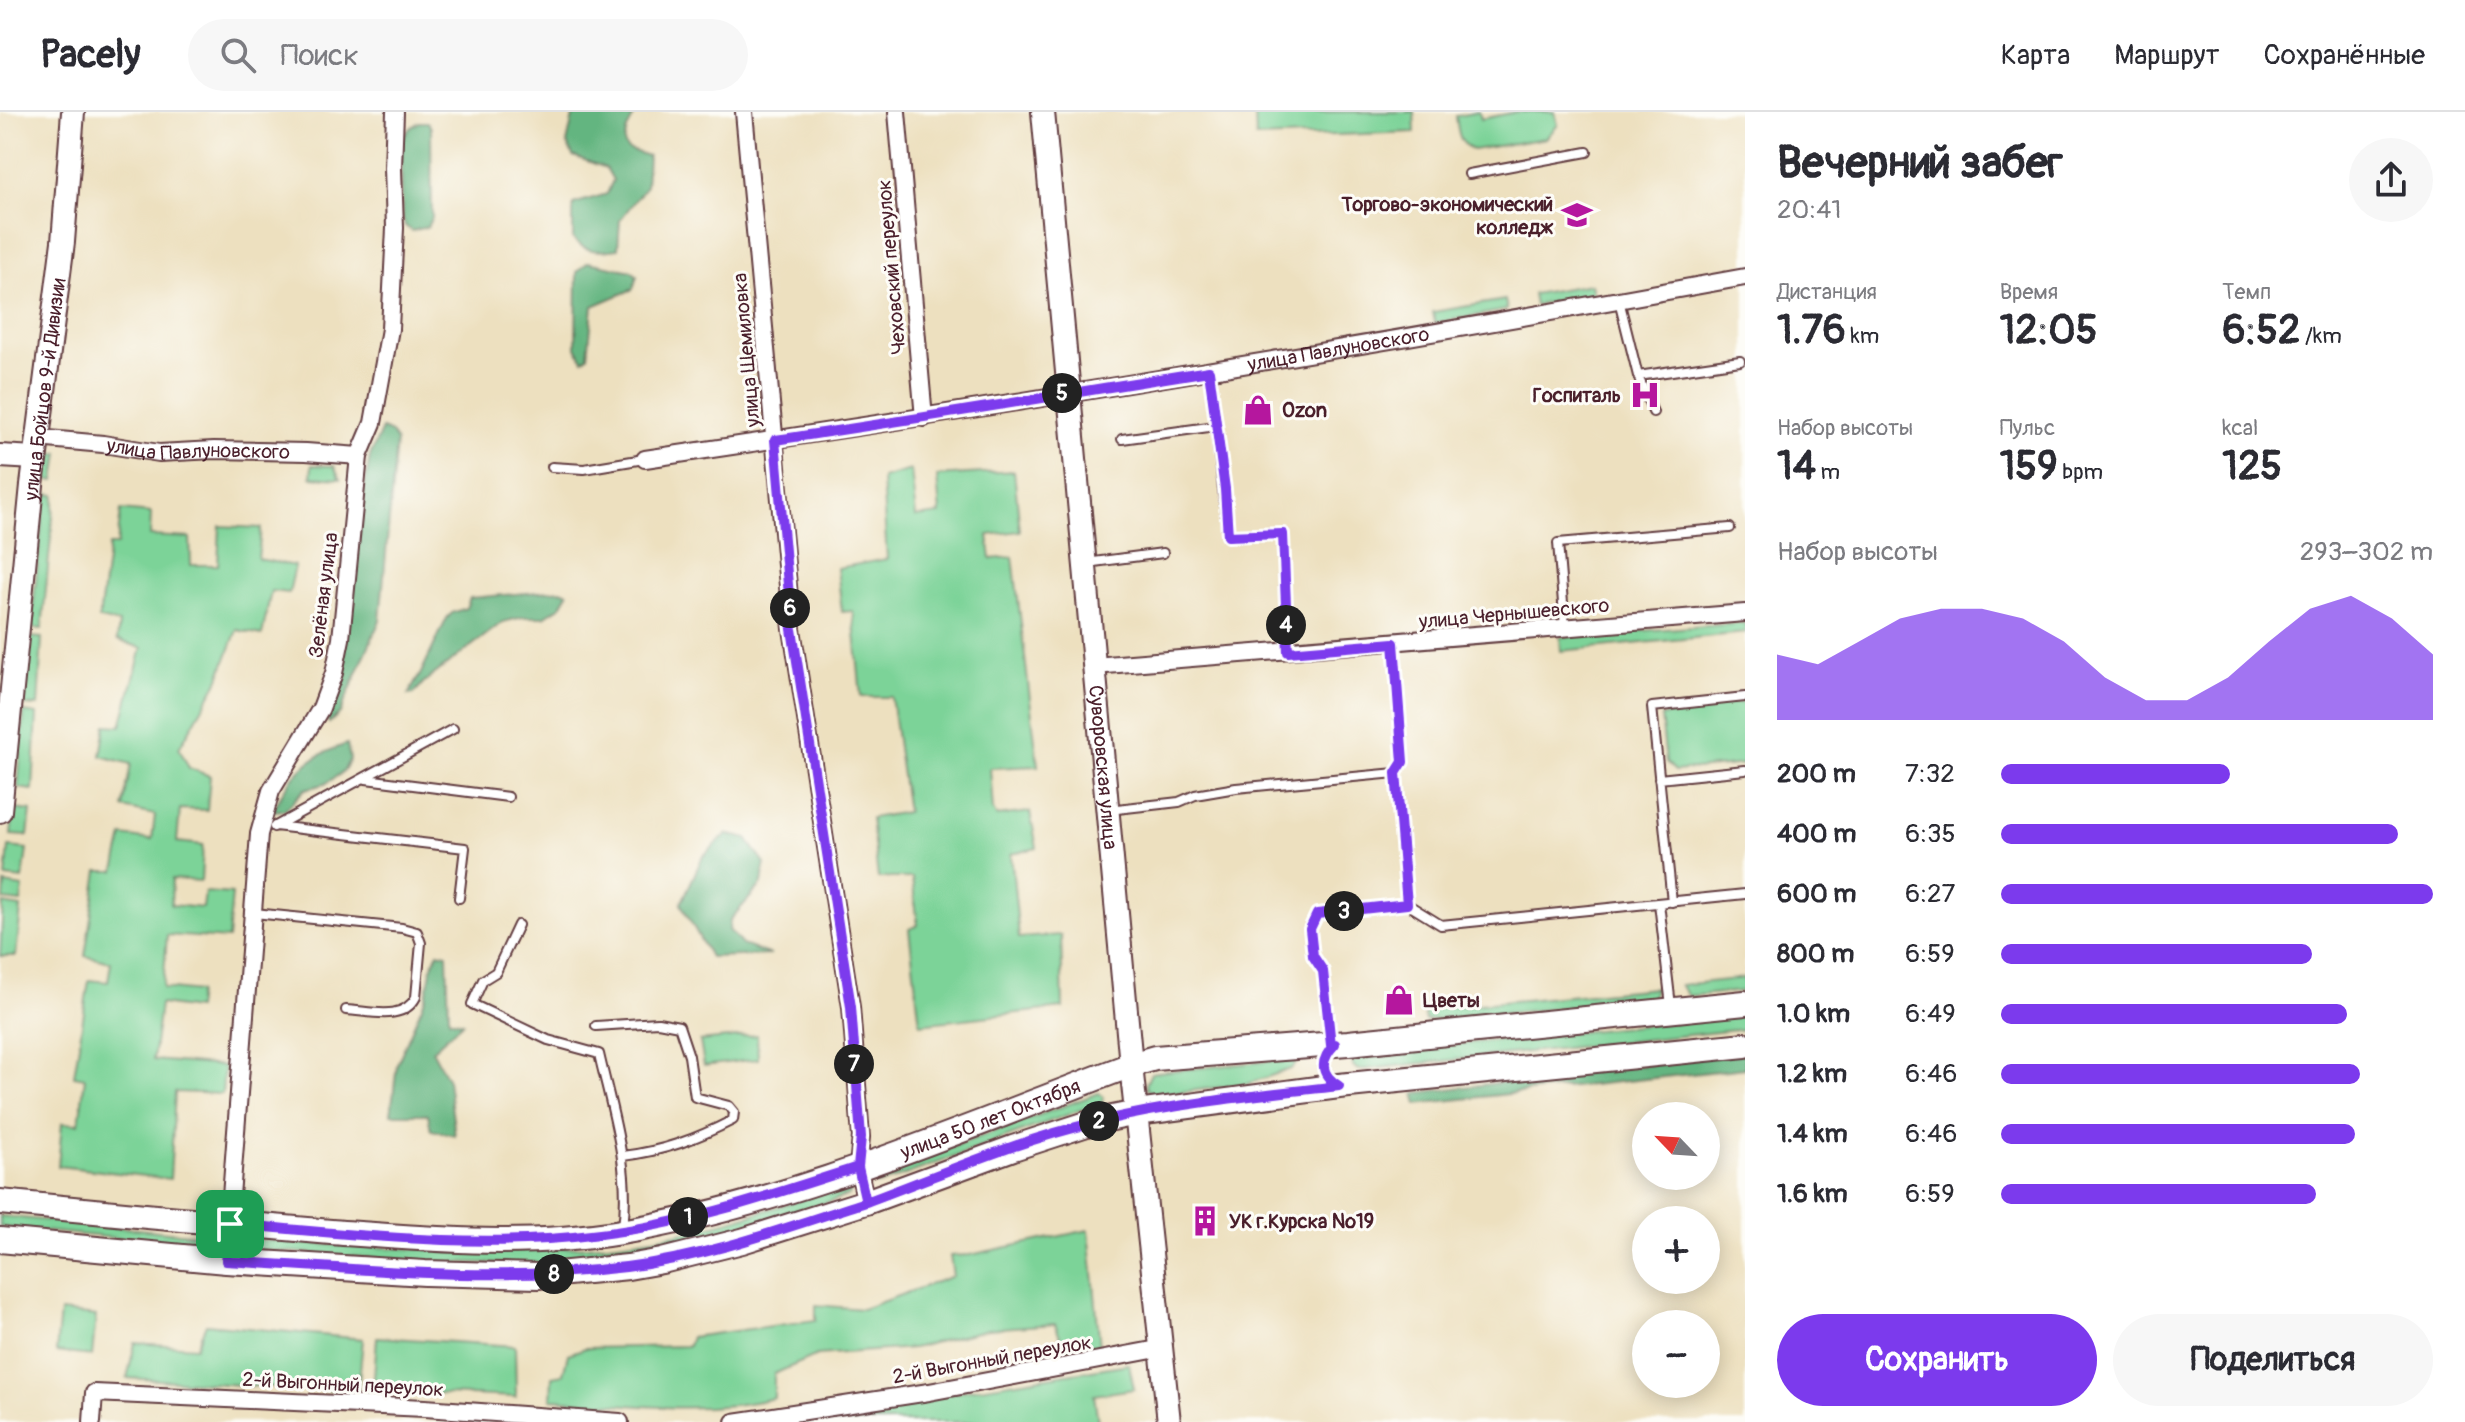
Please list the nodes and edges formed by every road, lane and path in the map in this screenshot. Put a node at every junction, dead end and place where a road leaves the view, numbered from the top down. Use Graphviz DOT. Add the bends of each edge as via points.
graph roads {
  1 [pos="73,112"];
  2 [pos="395,112"];
  3 [pos="744,112"];
  4 [pos="897,112"];
  5 [pos="1043,112"];
  6 [pos="1587,152"];
  7 [pos="1469,174"];
  8 [pos="1745,277"];
  9 [pos="1619,300"];
  10 [pos="1740,361"];
  11 [pos="1209,371"];
  12 [pos="1638,376"];
  13 [pos="1069,392"];
  14 [pos="1653,412"];
  15 [pos="924,418"];
  16 [pos="1216,426"];
  17 [pos="1122,439"];
  18 [pos="775,440"];
  19 [pos="36,448"];
  20 [pos="0,456"];
  21 [pos="359,456"];
  22 [pos="645,459"];
  23 [pos="552,467"];
  24 [pos="1730,528"];
  25 [pos="1163,553"];
  26 [pos="1086,564"];
  27 [pos="1745,613"];
  28 [pos="1566,628"];
  29 [pos="1394,643"];
  30 [pos="1288,652"];
  31 [pos="1094,666"];
  32 [pos="1745,697"];
  33 [pos="453,729"];
  34 [pos="1745,770"];
  35 [pos="1396,773"];
  36 [pos="365,778"];
  37 [pos="1659,779"];
  38 [pos="508,797"];
  39 [pos="1108,810"];
  40 [pos="0,811"];
  41 [pos="275,826"];
  42 [pos="259,834"];
  43 [pos="1745,894"];
  44 [pos="459,898"];
  45 [pos="1672,902"];
  46 [pos="1659,903"];
  47 [pos="1407,904"];
  48 [pos="254,913"];
  49 [pos="518,925"];
  50 [pos="1745,1003"];
  51 [pos="346,1010"];
  52 [pos="1671,1010"];
  53 [pos="596,1026"];
  54 [pos="1333,1045"];
  55 [pos="1745,1045"];
  56 [pos="1293,1048"];
  57 [pos="1131,1065"];
  58 [pos="1339,1086"];
  59 [pos="1294,1091"];
  60 [pos="1137,1113"];
  61 [pos="623,1156"];
  62 [pos="858,1167"];
  63 [pos="0,1202"];
  64 [pos="866,1202"];
  65 [pos="230,1224"];
  66 [pos="622,1231"];
  67 [pos="0,1240"];
  68 [pos="226,1261"];
  69 [pos="1163,1348"];
  70 [pos="92,1422"];
  71 [pos="620,1422"];
  72 [pos="734,1422"];
  73 [pos="1169,1422"];
  1 -- 19 [label="street, улица Бойцов 9-й Дивизии" via="63,242"];
  2 -- 21 [label="street, Зелёная улица" via="390,329 373,423"];
  3 -- 18 [label="street, улица Щемиловка"];
  4 -- 15 [label="street, Чеховский переулок"];
  5 -- 13 [label="street, Суворовская улица"];
  6 -- 7 [label="lane"];
  8 -- 9 [label="street, улица Павлуновского"];
  9 -- 11 [label="street, улица Павлуновского"];
  9 -- 12 [label="lane"];
  10 -- 12 [label="lane"];
  11 -- 13 [label="street, улица Павлуновского"];
  11 -- 16 [label="lane"];
  12 -- 14 [label="lane"];
  13 -- 15 [label="street, улица Павлуновского"];
  13 -- 26 [label="street, Суворовская улица"];
  15 -- 18 [label="street, улица Павлуновского"];
  16 -- 17 [label="lane"];
  16 -- 30 [label="lane" via="1228,536 1283,534"];
  18 -- 22 [label="street, улица Павлуновского"];
  18 -- 62 [label="street, улица Щемиловка" via="792,629 851,1007 861,1137"];
  19 -- 20 [label="street, улица Павлуновского"];
  19 -- 21 [label="street, улица Павлуновского" via="103,444 159,453"];
  19 -- 40 [label="street, улица Бойцов 9-й Дивизии"];
  21 -- 42 [label="street, Зелёная улица" via="334,673 321,708 271,791"];
  22 -- 23 [label="lane" via="584,469"];
  24 -- 28 [label="lane" via="1558,543"];
  25 -- 26 [label="lane"];
  26 -- 31 [label="street, Суворовская улица"];
  27 -- 28 [label="street, улица Чернышевского"];
  28 -- 29 [label="street, улица Чернышевского"];
  29 -- 30 [label="street, улица Чернышевского"];
  29 -- 35 [label="lane" via="1403,762"];
  30 -- 31 [label="street, улица Чернышевского"];
  31 -- 39 [label="street, Суворовская улица"];
  32 -- 37 [label="lane" via="1652,707"];
  33 -- 36 [label="lane"];
  34 -- 37 [label="lane"];
  35 -- 39 [label="lane" via="1236,788 1179,802"];
  35 -- 47 [label="lane"];
  36 -- 38 [label="lane"];
  36 -- 41 [label="lane"];
  37 -- 45 [label="lane"];
  39 -- 57 [label="street, Суворовская улица"];
  41 -- 42 [label="lane"];
  41 -- 44 [label="lane" via="465,848"];
  42 -- 48 [label="street, Зелёная улица"];
  43 -- 45 [label="lane"];
  45 -- 46 [label="lane"];
  46 -- 47 [label="lane" via="1441,925"];
  46 -- 52 [label="lane"];
  47 -- 54 [label="lane" via="1317,914 1310,929 1313,956 1323,971"];
  48 -- 51 [label="lane" via="417,932 421,943 413,1003 395,1013"];
  48 -- 65 [label="street, Зелёная улица"];
  49 -- 61 [label="lane" via="496,972 483,980 472,1004 548,1040 599,1054"];
  50 -- 52 [label="main road, улица 50 лет Октября"];
  52 -- 54 [label="main road, улица 50 лет Октября"];
  53 -- 61 [label="lane" via="679,1026 695,1097 734,1112 733,1120 698,1139"];
  54 -- 56 [label="main road, улица 50 лет Октября"];
  54 -- 58 [label="main road" via="1322,1067"];
  55 -- 58 [label="main road, улица 50 лет Октября"];
  56 -- 57 [label="main road, улица 50 лет Октября" via="1155,1058"];
  56 -- 59 [label="main road" via="1304,1053 1311,1067 1304,1085"];
  57 -- 60 [label="street, Суворовская улица"];
  57 -- 62 [label="main road, улица 50 лет Октября"];
  58 -- 59 [label="main road, улица 50 лет Октября"];
  59 -- 60 [label="main road, улица 50 лет Октября"];
  60 -- 64 [label="main road, улица 50 лет Октября" via="1013,1148"];
  60 -- 69 [label="street, Суворовская улица"];
  61 -- 66 [label="lane" via="627,1202"];
  62 -- 64 [label="street, улица Щемиловка"];
  62 -- 66 [label="main road, улица 50 лет Октября" via="736,1206"];
  63 -- 65 [label="main road, улица 50 лет Октября"];
  64 -- 68 [label="main road, улица 50 лет Октября" via="662,1261 538,1276"];
  65 -- 66 [label="main road, улица 50 лет Октября" via="429,1239 536,1239"];
  65 -- 68 [label="street, Зелёная улица"];
  67 -- 68 [label="main road, улица 50 лет Октября"];
  69 -- 72 [label="street, 2-й Выгонный переулок"];
  69 -- 73 [label="street, Суворовская улица"];
  70 -- 71 [label="street, 2-й Выгонный переулок" via="94,1393"];
}
